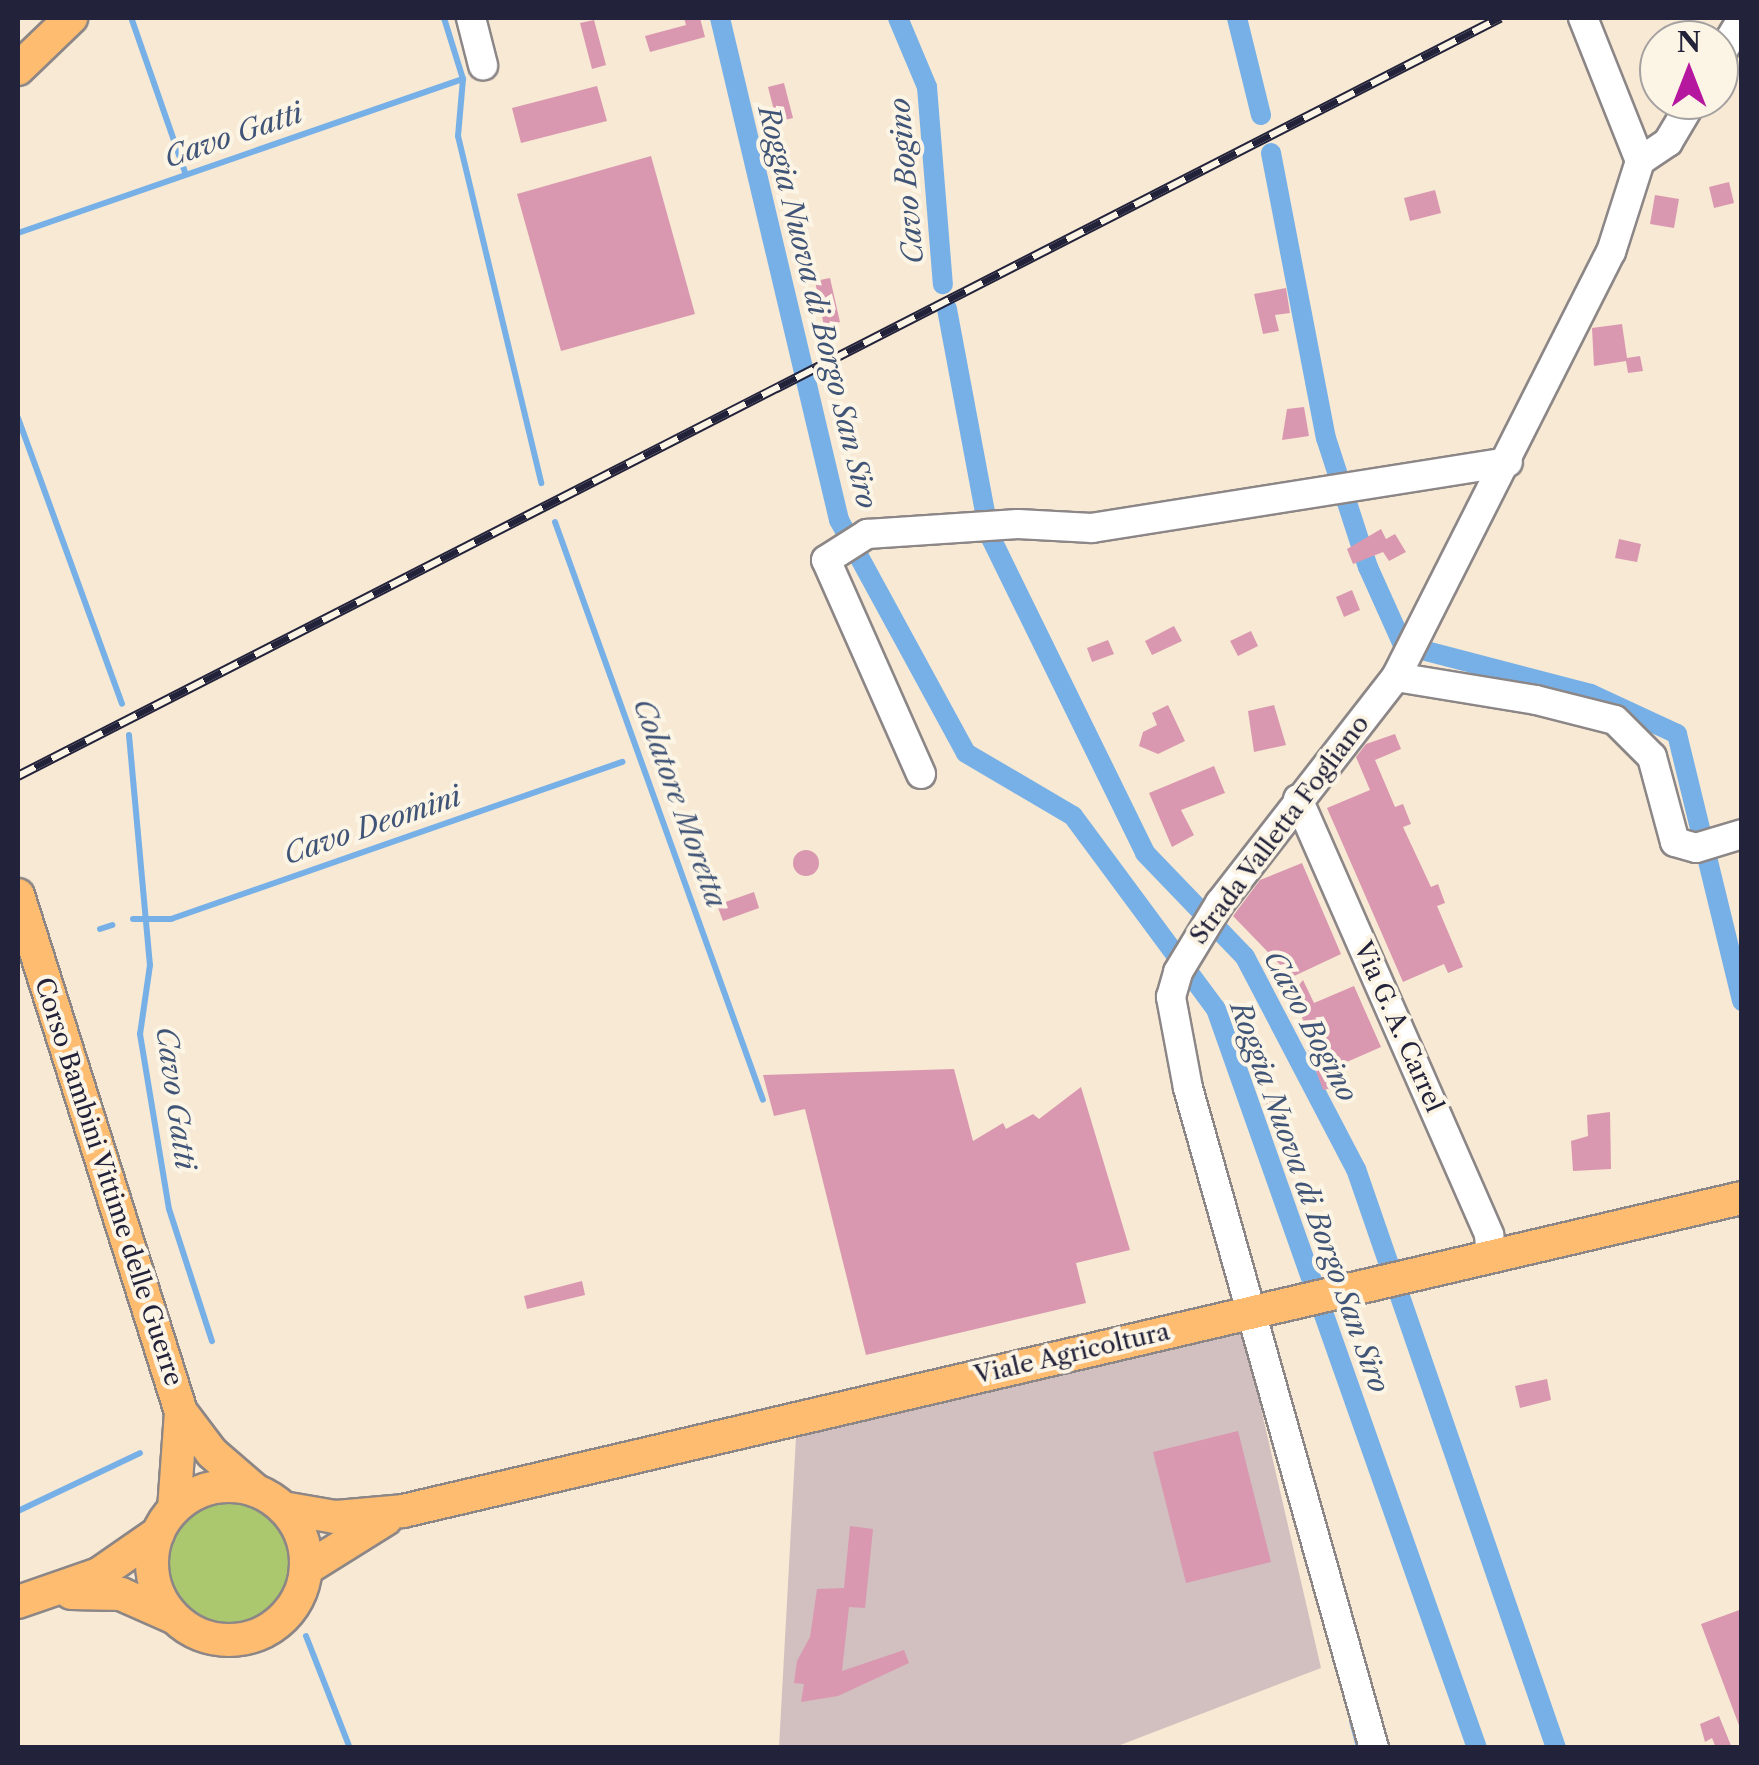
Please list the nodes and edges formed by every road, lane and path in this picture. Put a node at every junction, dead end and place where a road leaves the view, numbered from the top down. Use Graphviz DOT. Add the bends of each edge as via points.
graph roads {
  1 [pos="71,18"];
  2 [pos="471,18"];
  3 [pos="1583,18"];
  4 [pos="483,65"];
  5 [pos="18,70"];
  6 [pos="1681,120"];
  7 [pos="1640,161"];
  8 [pos="1508,462"];
  9 [pos="1399,670"];
  10 [pos="922,774"];
  11 [pos="1298,799"];
  12 [pos="1742,834"];
  13 [pos="18,895"];
  14 [pos="1742,1198"];
  15 [pos="1490,1258"];
  16 [pos="1251,1312"];
  17 [pos="181,1412"];
  18 [pos="271,1500"];
  19 [pos="404,1511"];
  20 [pos="166,1521"];
  21 [pos="306,1568"];
  22 [pos="56,1593"];
  23 [pos="18,1602"];
  24 [pos="174,1616"];
  25 [pos="1374,1748"];
  1 -- 5 [label="main road"];
  2 -- 4 [label="street"];
  3 -- 7 [label="street"];
  6 -- 7 [label="street" via="1668,142"];
  7 -- 8 [label="street, Strada Valletta Fogliano" via="1612,252"];
  8 -- 9 [label="street, Strada Valletta Fogliano"];
  8 -- 10 [label="street" via="1092,528 988,525 866,534 826,560"];
  9 -- 11 [label="street, Strada Valletta Fogliano"];
  9 -- 12 [label="street" via="1629,728 1652,758 1670,834 1685,849"];
  11 -- 15 [label="street, Via G. A. Carrel" via="1488,1235"];
  11 -- 16 [label="street, Strada Valletta Fogliano" via="1197,940 1171,1014"];
  13 -- 17 [label="main road, Corso Bambini Vittime delle Guerre"];
  14 -- 15 [label="main road, Viale Agricoltura"];
  15 -- 16 [label="main road, Viale Agricoltura"];
  16 -- 19 [label="main road, Viale Agricoltura"];
  16 -- 25 [label="street, Strada Valletta Fogliano"];
  17 -- 18 [label="main road, Corso Bambini Vittime delle Guerre" via="212,1453"];
  17 -- 20 [label="main road, Corso Bambini Vittime delle Guerre"];
  18 -- 19 [label="main road, Viale Agricoltura" via="336,1517"];
  18 -- 20 [label="main road, Viale Agricoltura" via="214,1488"];
  18 -- 21 [label="main road" via="300,1534"];
  19 -- 21 [label="main road, Viale Agricoltura" via="342,1541"];
  20 -- 22 [label="main road, Viale Agricoltura" via="120,1564"];
  20 -- 24 [label="main road" via="153,1578"];
  21 -- 24 [label="main road, Viale Agricoltura" via="292,1607 258,1634 214,1638"];
  22 -- 23 [label="main road, Viale Agricoltura"];
  22 -- 24 [label="main road, Viale Agricoltura" via="121,1594"];
}
